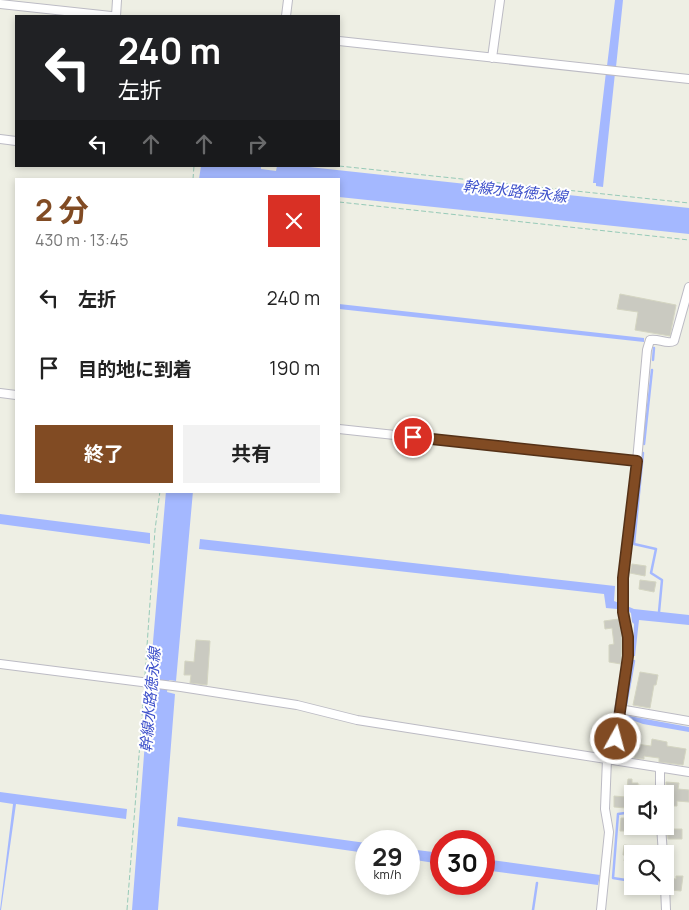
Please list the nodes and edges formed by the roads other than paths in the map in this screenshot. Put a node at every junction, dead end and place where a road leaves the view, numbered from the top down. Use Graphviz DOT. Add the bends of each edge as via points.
graph roads {
  1 [pos="117,0"];
  2 [pos="288,0"];
  3 [pos="500,0"];
  4 [pos="0,4"];
  5 [pos="102,15"];
  6 [pos="116,15"];
  7 [pos="286,15"];
  8 [pos="340,41"];
  9 [pos="492,58"];
  10 [pos="689,79"];
  11 [pos="0,139"];
  12 [pos="15,141"];
  13 [pos="689,287"];
  14 [pos="0,393"];
  15 [pos="15,395"];
  16 [pos="340,429"];
  17 [pos="637,461"];
  18 [pos="0,664"];
  19 [pos="619,709"];
  20 [pos="689,722"];
  21 [pos="610,760"];
  22 [pos="660,768"];
  23 [pos="689,772"];
  24 [pos="660,785"];
  25 [pos="665,895"];
  26 [pos="601,910"];
  27 [pos="666,910"];
  1 -- 6 [label="street"];
  2 -- 7 [label="street"];
  3 -- 9 [label="street"];
  4 -- 5 [label="street"];
  8 -- 9 [label="street"];
  9 -- 10 [label="street"];
  11 -- 12 [label="street"];
  13 -- 17 [label="street" via="674,341 650,340 647,350"];
  14 -- 15 [label="street"];
  16 -- 17 [label="street"];
  17 -- 19 [label="street" via="623,578 628,656"];
  18 -- 21 [label="street" via="297,705 357,720"];
  19 -- 20 [label="street"];
  19 -- 21 [label="street"];
  21 -- 22 [label="street"];
  21 -- 26 [label="street" via="605,809 609,832"];
  22 -- 23 [label="street"];
  22 -- 24 [label="street"];
  25 -- 27 [label="street"];
}
